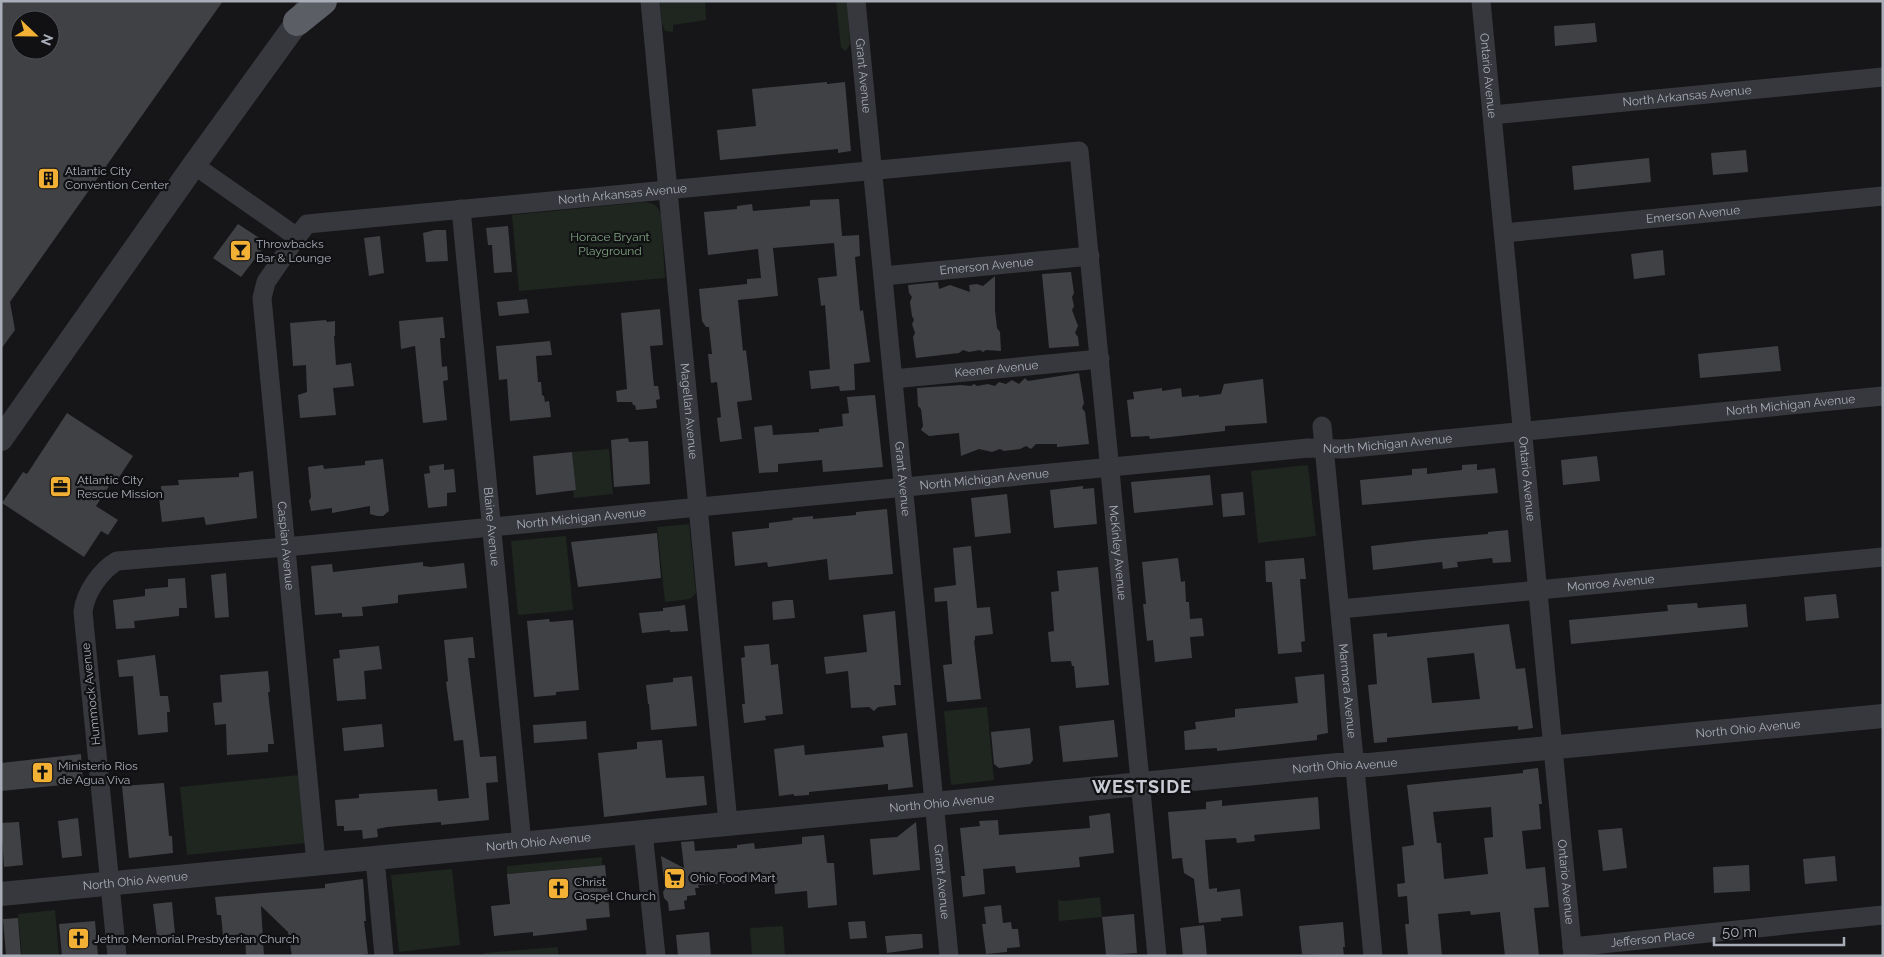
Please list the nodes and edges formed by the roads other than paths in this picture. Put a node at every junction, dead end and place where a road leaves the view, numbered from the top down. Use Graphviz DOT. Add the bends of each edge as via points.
graph roads {
  1 [pos="323,1"];
  2 [pos="650,1"];
  3 [pos="856,1"];
  4 [pos="1481,1"];
  5 [pos="305,12"];
  6 [pos="1883,77"];
  7 [pos="1492,114"];
  8 [pos="1079,151"];
  9 [pos="194,165"];
  10 [pos="873,171"];
  11 [pos="668,189"];
  12 [pos="1883,196"];
  13 [pos="461,210"];
  14 [pos="1504,233"];
  15 [pos="297,238"];
  16 [pos="1090,256"];
  17 [pos="883,276"];
  18 [pos="1100,359"];
  19 [pos="893,379"];
  20 [pos="1883,396"];
  21 [pos="1322,426"];
  22 [pos="1523,432"];
  23 [pos="1,439"];
  24 [pos="1324,448"];
  25 [pos="1110,467"];
  26 [pos="904,486"];
  27 [pos="698,506"];
  28 [pos="492,526"];
  29 [pos="286,547"];
  30 [pos="1883,556"];
  31 [pos="95,584"];
  32 [pos="1538,590"];
  33 [pos="1340,609"];
  34 [pos="1883,716"];
  35 [pos="1553,748"];
  36 [pos="1354,765"];
  37 [pos="1141,785"];
  38 [pos="934,804"];
  39 [pos="728,823"];
  40 [pos="643,832"];
  41 [pos="522,844"];
  42 [pos="375,859"];
  43 [pos="316,864"];
  44 [pos="110,884"];
  45 [pos="1,894"];
  46 [pos="1883,915"];
  47 [pos="1572,951"];
  48 [pos="117,956"];
  49 [pos="384,956"];
  50 [pos="656,956"];
  51 [pos="949,956"];
  52 [pos="1157,956"];
  53 [pos="1373,956"];
  1 -- 5 [label="highway"];
  2 -- 11 [label="street, Magellan Avenue"];
  3 -- 10 [label="street, Grant Avenue"];
  4 -- 7 [label="street, Ontario Avenue"];
  5 -- 9 [label="street"];
  6 -- 7 [label="street, North Arkansas Avenue"];
  7 -- 14 [label="street, Ontario Avenue"];
  8 -- 10 [label="street, North Arkansas Avenue"];
  8 -- 16 [label="street, McKinley Avenue"];
  9 -- 15 [label="street"];
  9 -- 23 [label="street"];
  10 -- 11 [label="street, North Arkansas Avenue"];
  10 -- 17 [label="street, Grant Avenue"];
  11 -- 13 [label="street, North Arkansas Avenue"];
  11 -- 27 [label="street, Magellan Avenue"];
  12 -- 14 [label="street, Emerson Avenue"];
  13 -- 15 [label="street, North Arkansas Avenue" via="307,224"];
  13 -- 28 [label="street, Blaine Avenue"];
  14 -- 22 [label="street, Ontario Avenue"];
  15 -- 29 [label="street, Caspian Avenue" via="266,282 262,298"];
  16 -- 17 [label="street, Emerson Avenue"];
  16 -- 18 [label="street, McKinley Avenue"];
  17 -- 19 [label="street, Grant Avenue"];
  18 -- 19 [label="street, Keener Avenue"];
  18 -- 25 [label="street, McKinley Avenue"];
  19 -- 26 [label="street, Grant Avenue"];
  20 -- 22 [label="street, North Michigan Avenue"];
  21 -- 24 [label="street, Marmora Avenue"];
  22 -- 24 [label="street, North Michigan Avenue"];
  22 -- 32 [label="street, Ontario Avenue"];
  24 -- 25 [label="street, North Michigan Avenue"];
  24 -- 33 [label="street, Marmora Avenue"];
  25 -- 26 [label="street, North Michigan Avenue"];
  25 -- 37 [label="street, McKinley Avenue"];
  26 -- 27 [label="street, North Michigan Avenue"];
  26 -- 38 [label="street, Grant Avenue"];
  27 -- 28 [label="street, North Michigan Avenue"];
  27 -- 39 [label="street, Magellan Avenue"];
  28 -- 29 [label="street, North Michigan Avenue"];
  28 -- 41 [label="street, Blaine Avenue"];
  29 -- 31 [label="street, North Michigan Avenue" via="123,560 112,564"];
  29 -- 43 [label="street, Caspian Avenue"];
  30 -- 32 [label="street, Monroe Avenue"];
  31 -- 44 [label="street, Hummock Avenue" via="86,597 83,612"];
  32 -- 33 [label="street, Monroe Avenue"];
  32 -- 35 [label="street, Ontario Avenue"];
  33 -- 36 [label="street, Marmora Avenue"];
  34 -- 35 [label="street, North Ohio Avenue"];
  35 -- 36 [label="street, North Ohio Avenue"];
  35 -- 47 [label="street, Ontario Avenue"];
  36 -- 37 [label="street, North Ohio Avenue"];
  36 -- 53 [label="street, Marmora Avenue"];
  37 -- 38 [label="street, North Ohio Avenue"];
  37 -- 52 [label="street, McKinley Avenue"];
  38 -- 39 [label="street, North Ohio Avenue"];
  38 -- 51 [label="street, Grant Avenue"];
  39 -- 40 [label="street, North Ohio Avenue"];
  40 -- 41 [label="street, North Ohio Avenue"];
  40 -- 50 [label="street"];
  41 -- 42 [label="street, North Ohio Avenue"];
  42 -- 43 [label="street, North Ohio Avenue"];
  42 -- 49 [label="street"];
  43 -- 44 [label="street, North Ohio Avenue"];
  44 -- 45 [label="street, North Ohio Avenue"];
  44 -- 48 [label="street, Hummock Avenue"];
  46 -- 47 [label="street, Jefferson Place"];
}
